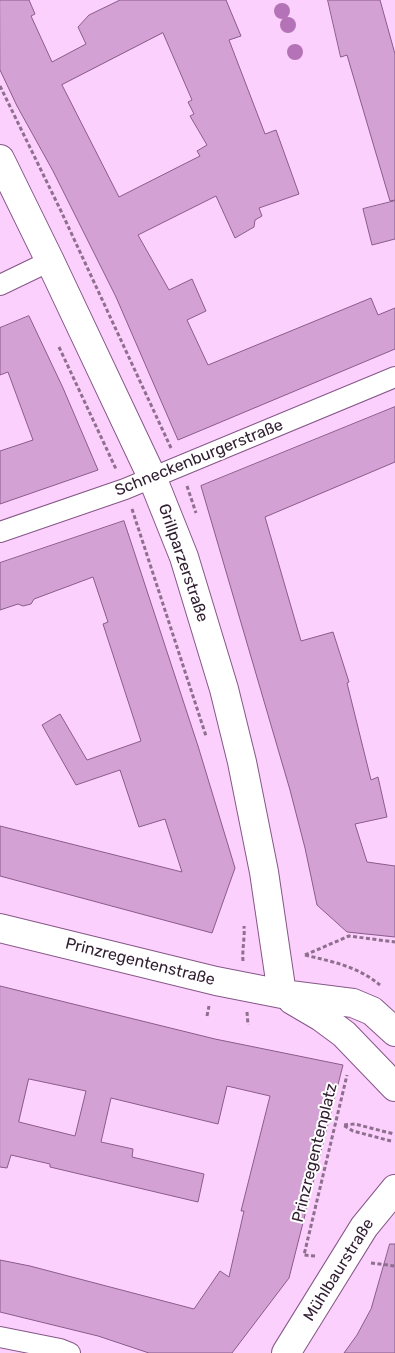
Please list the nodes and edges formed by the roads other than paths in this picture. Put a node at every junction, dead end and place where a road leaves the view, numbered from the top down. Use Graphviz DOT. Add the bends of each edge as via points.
graph roads {
  1 [pos="0,159"];
  2 [pos="50,261"];
  3 [pos="0,285"];
  4 [pos="395,377"];
  5 [pos="152,477"];
  6 [pos="0,532"];
  7 [pos="0,928"];
  8 [pos="282,994"];
  9 [pos="395,1032"];
  10 [pos="395,1087"];
  11 [pos="395,1189"];
  12 [pos="0,1337"];
  13 [pos="70,1353"];
  14 [pos="286,1353"];
  1 -- 2 [label="main road, Grillparzerstraße"];
  2 -- 3 [label="street"];
  2 -- 5 [label="main road, Grillparzerstraße"];
  4 -- 5 [label="street, Schneckenburgerstraße"];
  5 -- 6 [label="street, Schneckenburgerstraße"];
  5 -- 8 [label="main road, Grillparzerstraße" via="184,557 231,716 263,862"];
  7 -- 8 [label="main road, Prinzregentenstraße"];
  8 -- 9 [label="main road, Prinzregentenstraße" via="353,1003 372,1011"];
  8 -- 10 [label="main road, Prinzregentenstraße" via="344,1034"];
  11 -- 14 [label="main road, Mühlbaurstraße" via="364,1227"];
  12 -- 13 [label="street"];
}
